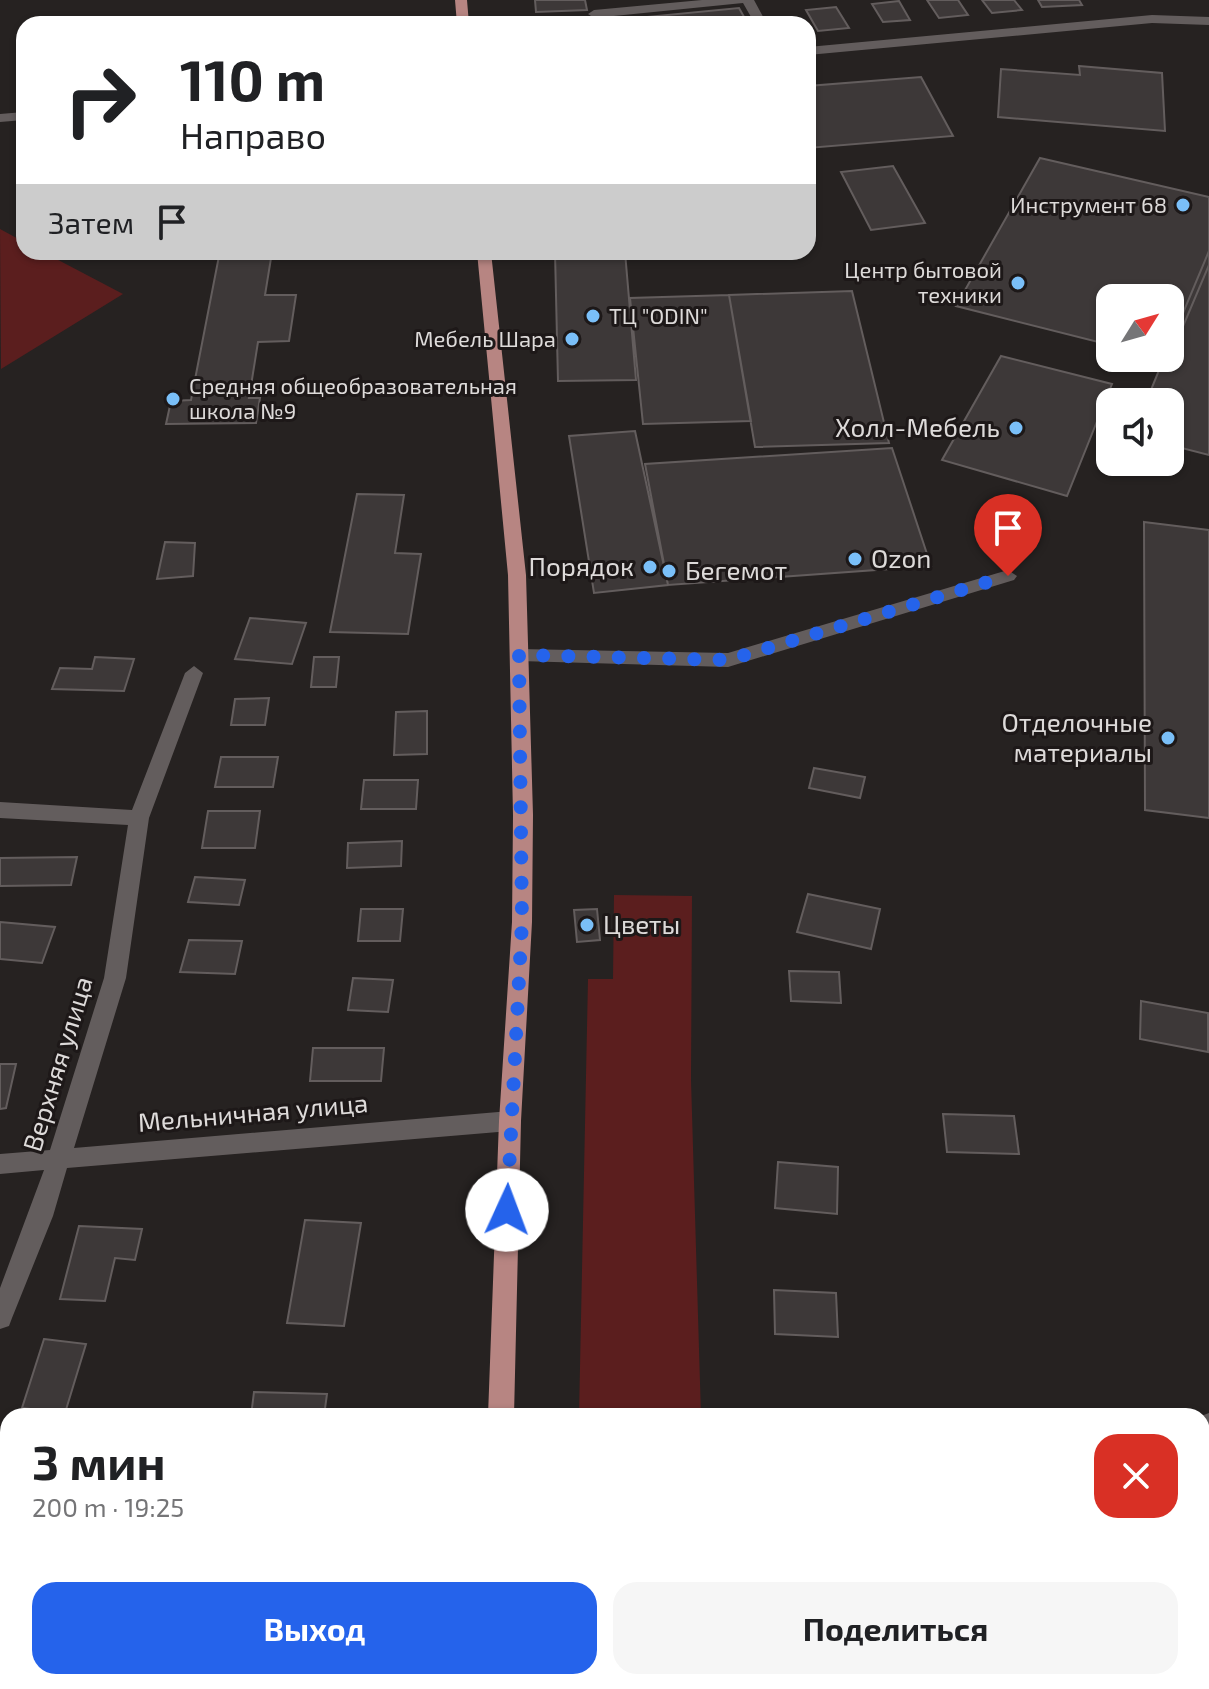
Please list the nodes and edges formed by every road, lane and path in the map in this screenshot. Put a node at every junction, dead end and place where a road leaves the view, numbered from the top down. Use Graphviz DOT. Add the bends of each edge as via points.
graph roads {
  1 [pos="741,0"];
  2 [pos="617,16"];
  3 [pos="1209,21"];
  4 [pos="816,50"];
  5 [pos="485,260"];
  6 [pos="1008,576"];
  7 [pos="519,655"];
  8 [pos="194,673"];
  9 [pos="0,810"];
  10 [pos="139,818"];
  11 [pos="510,1121"];
  12 [pos="59,1157"];
  13 [pos="0,1164"];
  14 [pos="0,1318"];
  15 [pos="501,1408"];
  1 -- 2 [label="street"];
  3 -- 4 [label="street" via="1152,19"];
  5 -- 7 [label="main road" via="517,575"];
  6 -- 7 [label="street" via="728,660"];
  7 -- 11 [label="main road" via="522,922"];
  8 -- 10 [label="street, Верхняя улица"];
  9 -- 10 [label="street"];
  10 -- 12 [label="street, Верхняя улица" via="115,978"];
  11 -- 12 [label="street, Мельничная улица"];
  11 -- 15 [label="main road"];
  12 -- 13 [label="street, Мельничная улица"];
  12 -- 14 [label="street, Верхняя улица"];
}
